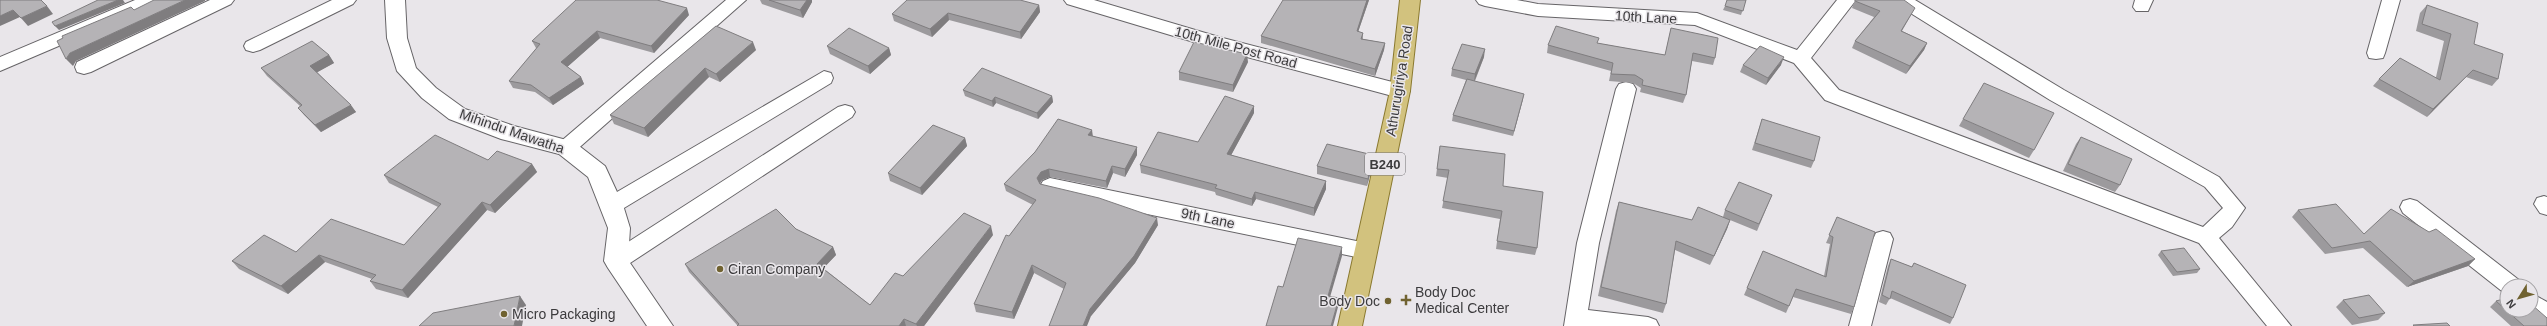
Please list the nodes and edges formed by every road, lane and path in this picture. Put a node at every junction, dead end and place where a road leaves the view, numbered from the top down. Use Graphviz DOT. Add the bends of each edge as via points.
graph roads {
  1 [pos="151,0"];
  2 [pos="225,0"];
  3 [pos="347,0"];
  4 [pos="395,0"];
  5 [pos="737,0"];
  6 [pos="1073,0"];
  7 [pos="1410,0"];
  8 [pos="1485,0"];
  9 [pos="1847,0"];
  10 [pos="1902,0"];
  11 [pos="2391,0"];
  12 [pos="1643,8"];
  13 [pos="253,46"];
  14 [pos="2376,53"];
  15 [pos="1801,58"];
  16 [pos="0,64"];
  17 [pos="84,67"];
  18 [pos="824,78"];
  19 [pos="1626,89"];
  20 [pos="1400,91"];
  21 [pos="845,112"];
  22 [pos="566,148"];
  23 [pos="1050,186"];
  24 [pos="612,205"];
  25 [pos="2410,207"];
  26 [pos="2206,237"];
  27 [pos="1883,239"];
  28 [pos="1366,251"];
  29 [pos="616,261"];
  30 [pos="2501,278"];
  31 [pos="1576,322"];
  32 [pos="661,326"];
  33 [pos="1350,326"];
  34 [pos="1648,326"];
  35 [pos="1860,326"];
  36 [pos="2280,326"];
  1 -- 16 [label="street"];
  2 -- 17 [label="street"];
  3 -- 13 [label="street"];
  4 -- 22 [label="street, Mihindu Mawatha" via="397,38 407,70 429,93 458,114"];
  5 -- 22 [label="street"];
  6 -- 20 [label="street, 10th Mile Post Road" via="1217,43"];
  7 -- 20 [label="main road, Athurugiriya Road / B240"];
  8 -- 12 [label="street, 10th Lane" via="1538,10"];
  9 -- 15 [label="street"];
  10 -- 26 [label="street" via="2057,95 2212,182 2235,208 2225,221"];
  11 -- 14 [label="street"];
  12 -- 15 [label="street, 10th Lane" via="1698,19"];
  15 -- 26 [label="street" via="1832,95"];
  18 -- 24 [label="street"];
  19 -- 31 [label="street" via="1588,243"];
  20 -- 28 [label="main road, Athurugiriya Road / B240"];
  21 -- 29 [label="street"];
  22 -- 24 [label="street, Mihindu Mawatha" via="597,172"];
  23 -- 28 [label="street, 9th Lane"];
  24 -- 29 [label="street, Mihindu Mawatha" via="619,228"];
  25 -- 30 [label="street"];
  26 -- 36 [label="street"];
  27 -- 35 [label="street"];
  28 -- 33 [label="main road, Athurugiriya Road / B240"];
  29 -- 32 [label="street"];
  31 -- 34 [label="street"];
}
